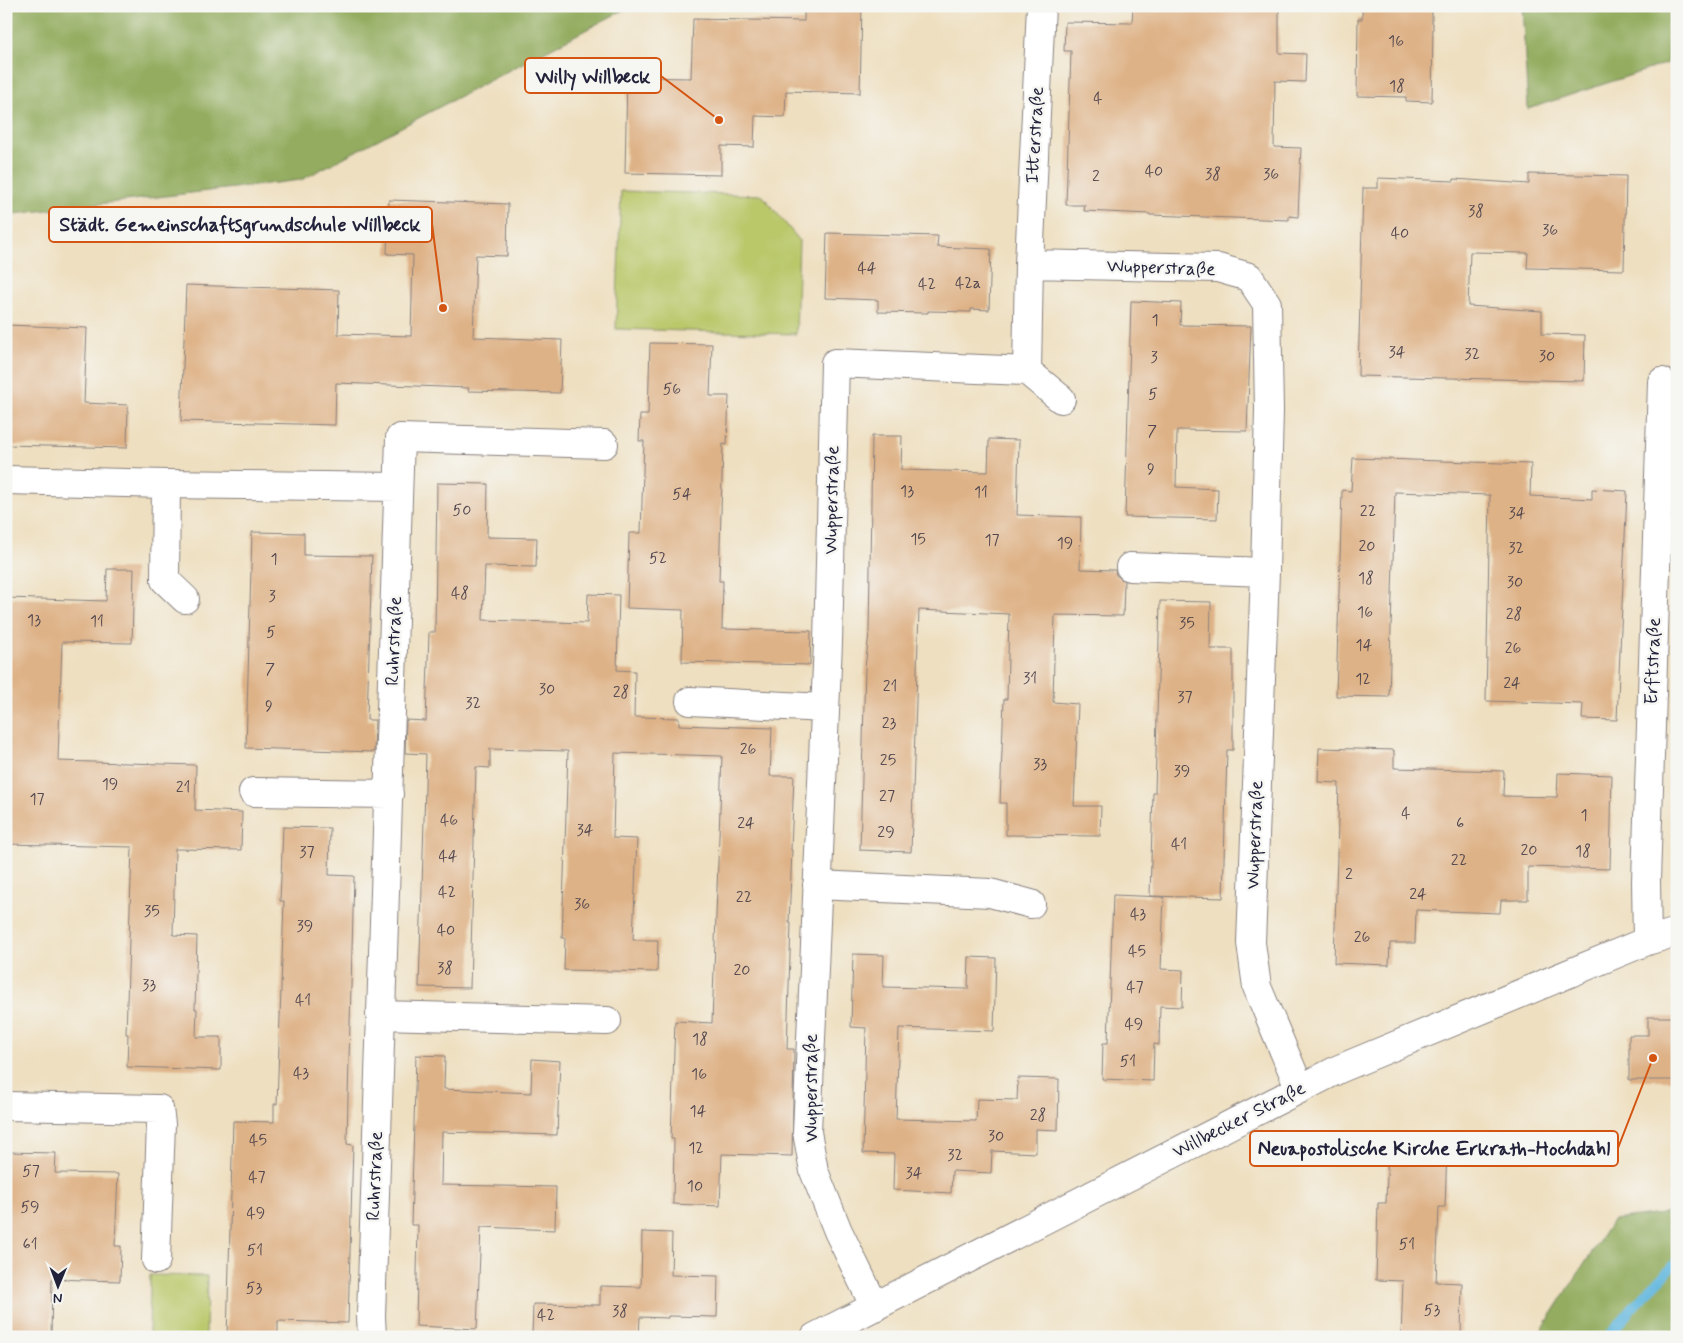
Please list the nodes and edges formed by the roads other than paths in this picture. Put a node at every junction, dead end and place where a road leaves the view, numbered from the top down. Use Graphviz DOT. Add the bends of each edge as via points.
graph roads {
  1 [pos="1042,6"];
  2 [pos="1029,264"];
  3 [pos="1026,371"];
  4 [pos="1662,382"];
  5 [pos="1061,399"];
  6 [pos="604,444"];
  7 [pos="6,480"];
  8 [pos="166,484"];
  9 [pos="398,487"];
  10 [pos="1130,567"];
  11 [pos="1265,572"];
  12 [pos="185,599"];
  13 [pos="690,701"];
  14 [pos="825,708"];
  15 [pos="253,792"];
  16 [pos="389,794"];
  17 [pos="817,885"];
  18 [pos="1031,904"];
  19 [pos="1677,932"];
  20 [pos="1647,941"];
  21 [pos="380,1015"];
  22 [pos="607,1021"];
  23 [pos="1300,1089"];
  24 [pos="6,1106"];
  25 [pos="156,1260"];
  26 [pos="875,1307"];
  27 [pos="372,1337"];
  28 [pos="815,1337"];
  1 -- 2 [label="street, Itterstraße"];
  2 -- 3 [label="street"];
  2 -- 11 [label="street, Wupperstraße" via="1218,268 1249,277 1267,304 1269,410"];
  3 -- 5 [label="street"];
  3 -- 14 [label="street, Wupperstraße" via="835,363"];
  4 -- 20 [label="street, Erftstraße" via="1646,881"];
  6 -- 9 [label="street, Ruhrstraße" via="400,438"];
  7 -- 8 [label="street"];
  8 -- 9 [label="street"];
  8 -- 12 [label="street" via="165,580"];
  9 -- 16 [label="street, Ruhrstraße"];
  10 -- 11 [label="street"];
  11 -- 23 [label="street, Wupperstraße" via="1251,943 1257,987"];
  13 -- 14 [label="street"];
  14 -- 17 [label="street, Wupperstraße"];
  15 -- 16 [label="street"];
  16 -- 21 [label="street, Ruhrstraße"];
  17 -- 18 [label="street" via="990,892"];
  17 -- 26 [label="street, Wupperstraße" via="807,1132 814,1171 838,1231"];
  19 -- 20 [label="street, Willbecker Straße"];
  20 -- 23 [label="street, Willbecker Straße"];
  21 -- 22 [label="street"];
  21 -- 27 [label="street, Ruhrstraße"];
  23 -- 26 [label="street, Willbecker Straße"];
  24 -- 25 [label="street" via="160,1109"];
  26 -- 28 [label="street, Willbecker Straße"];
}
